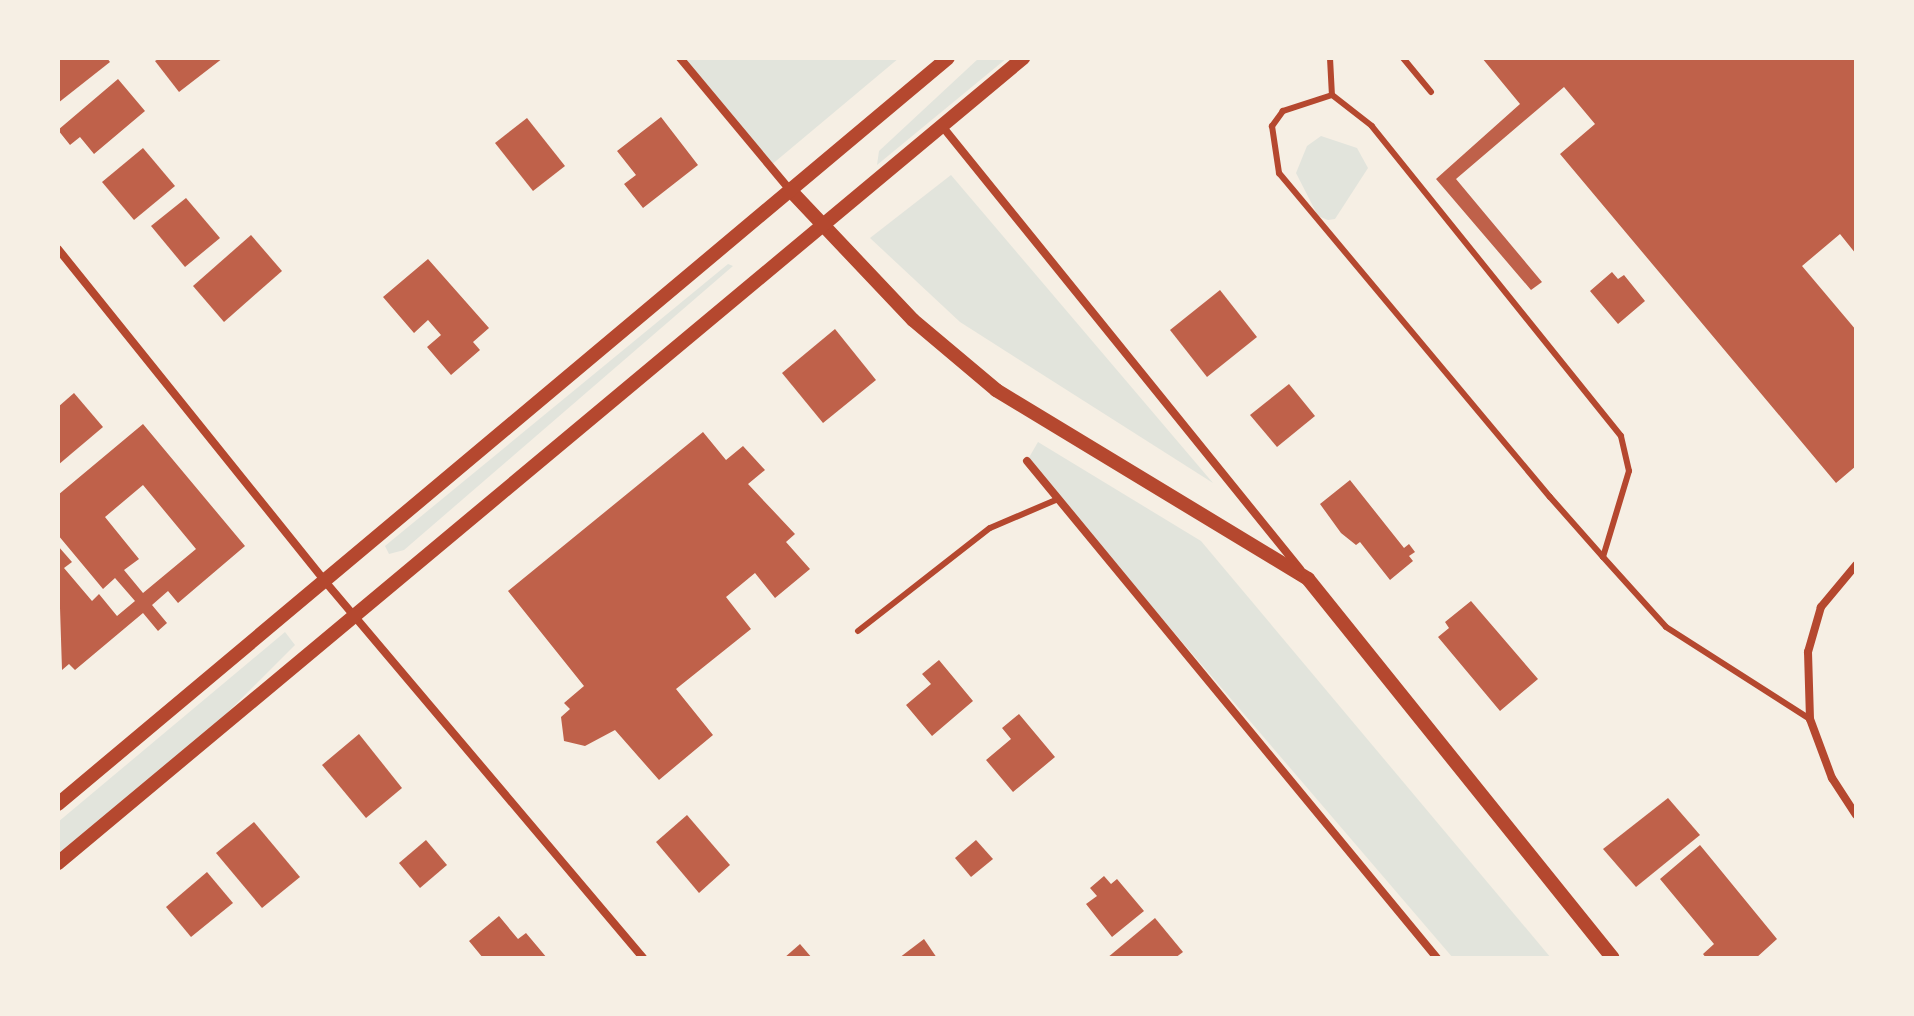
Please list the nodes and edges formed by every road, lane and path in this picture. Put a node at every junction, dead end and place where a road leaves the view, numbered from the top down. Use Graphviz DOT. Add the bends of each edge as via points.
graph roads {
  1 [pos="680,58"];
  2 [pos="948,58"];
  3 [pos="1023,58"];
  4 [pos="1330,58"];
  5 [pos="1403,58"];
  6 [pos="1431,92"];
  7 [pos="1332,95"];
  8 [pos="942,126"];
  9 [pos="790,190"];
  10 [pos="822,225"];
  11 [pos="58,249"];
  12 [pos="1027,461"];
  13 [pos="1058,499"];
  14 [pos="1603,557"];
  15 [pos="1856,565"];
  16 [pos="323,579"];
  17 [pos="1308,579"];
  18 [pos="355,615"];
  19 [pos="858,631"];
  20 [pos="1810,719"];
  21 [pos="58,804"];
  22 [pos="1856,815"];
  23 [pos="58,863"];
  24 [pos="643,958"];
  25 [pos="1437,958"];
  26 [pos="1613,958"];
  1 -- 9 [label="street"];
  2 -- 9 [label="street"];
  3 -- 8 [label="street"];
  4 -- 7 [label="lane"];
  5 -- 6 [label="lane"];
  7 -- 14 [label="lane" via="1372,126 1621,436 1629,471"];
  7 -- 14 [label="lane" via="1283,111 1272,126 1279,173"];
  8 -- 10 [label="street"];
  8 -- 17 [label="street"];
  9 -- 10 [label="street"];
  9 -- 16 [label="street"];
  10 -- 17 [label="street" via="913,320 996,390"];
  10 -- 18 [label="street"];
  11 -- 16 [label="street"];
  12 -- 13 [label="street"];
  13 -- 19 [label="lane" via="990,528"];
  13 -- 25 [label="street"];
  14 -- 20 [label="lane" via="1666,627"];
  15 -- 20 [label="street" via="1821,607 1808,652"];
  16 -- 18 [label="street"];
  16 -- 21 [label="street"];
  17 -- 26 [label="street"];
  18 -- 23 [label="street"];
  18 -- 24 [label="street"];
  20 -- 22 [label="street" via="1832,778"];
}
